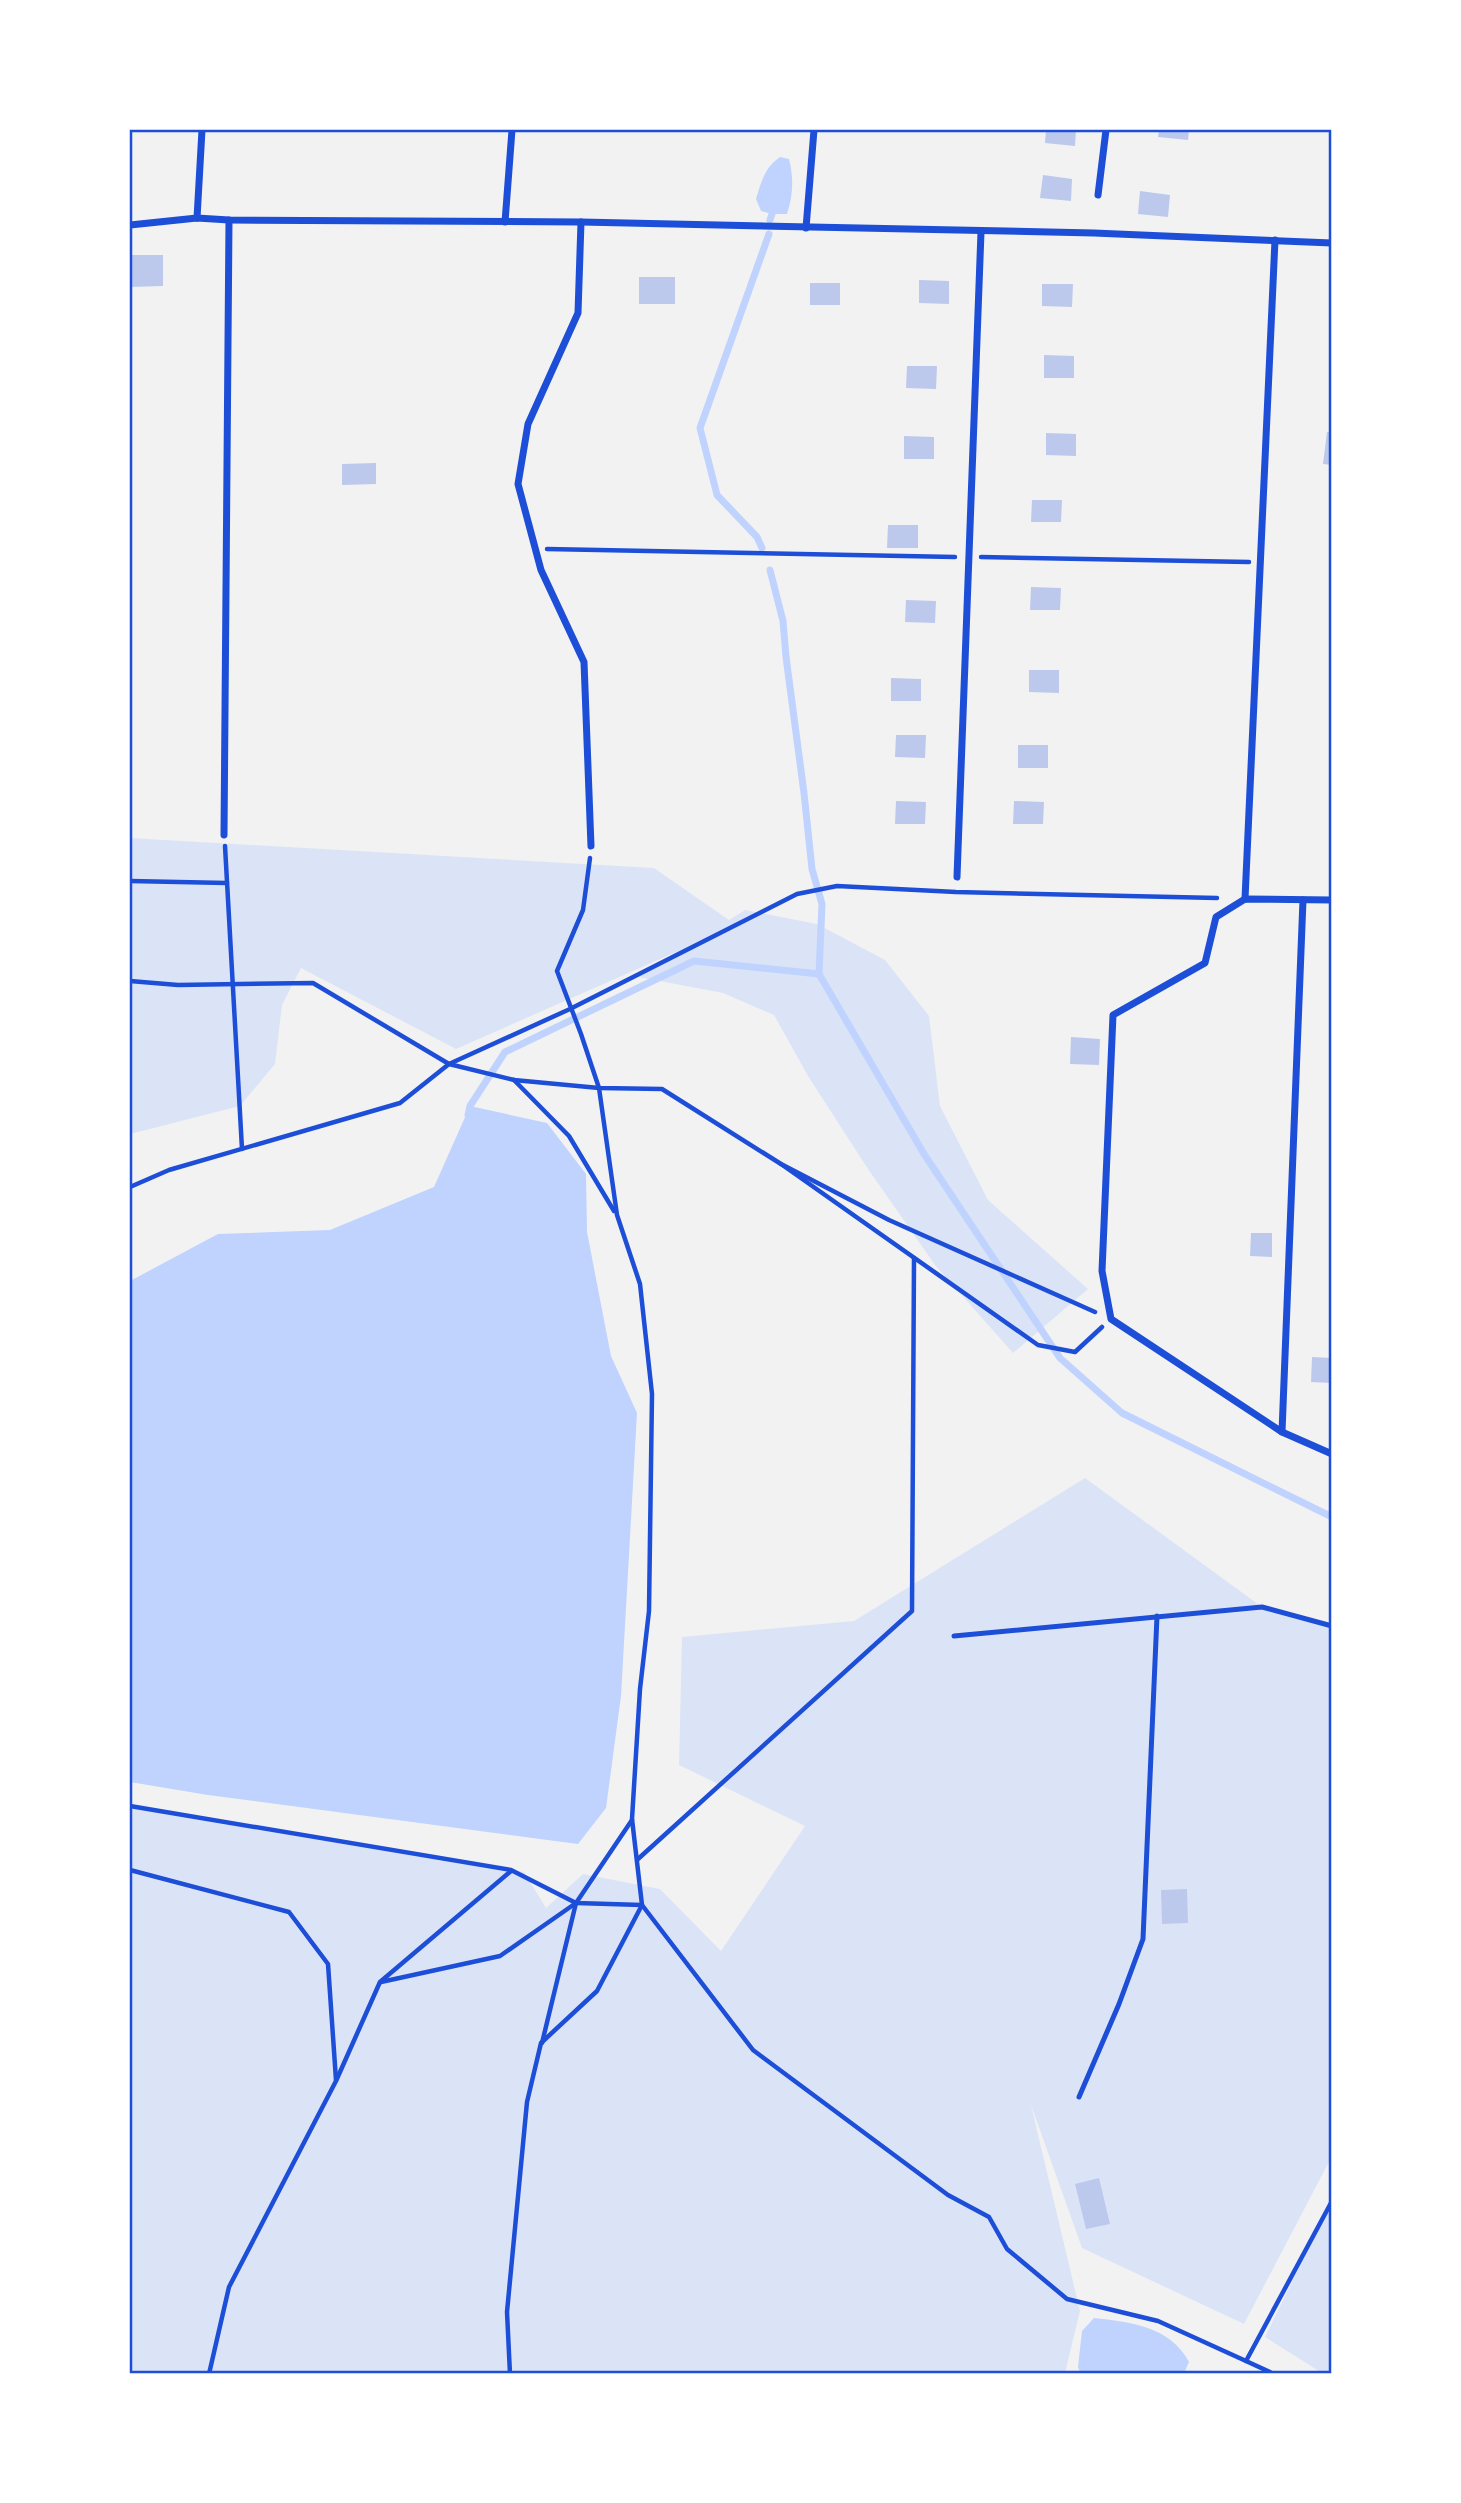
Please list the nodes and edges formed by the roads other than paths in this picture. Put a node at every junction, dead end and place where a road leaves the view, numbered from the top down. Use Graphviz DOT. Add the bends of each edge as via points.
graph roads {
  1 [pos="202,130"];
  2 [pos="512,130"];
  3 [pos="814,130"];
  4 [pos="1106,130"];
  5 [pos="1098,195"];
  6 [pos="197,218"];
  7 [pos="229,220"];
  8 [pos="505,222"];
  9 [pos="581,222"];
  10 [pos="130,225"];
  11 [pos="806,228"];
  12 [pos="981,232"];
  13 [pos="1275,240"];
  14 [pos="1332,243"];
  15 [pos="224,835"];
  16 [pos="591,846"];
  17 [pos="957,877"];
  18 [pos="1245,899"];
  19 [pos="1303,900"];
  20 [pos="1332,900"];
  21 [pos="1282,1432"];
  22 [pos="1332,1454"];
  23 [pos="1157,1616"];
  24 [pos="1332,1626"];
  25 [pos="954,1636"];
  26 [pos="1079,2097"];
  1 -- 6 [label="street"];
  2 -- 8 [label="street"];
  3 -- 11 [label="street"];
  4 -- 5 [label="street"];
  6 -- 7 [label="street"];
  6 -- 10 [label="street"];
  7 -- 8 [label="street"];
  7 -- 15 [label="street"];
  8 -- 9 [label="street"];
  9 -- 11 [label="street"];
  9 -- 16 [label="street" via="578,313 528,424 518,484 541,570 584,662"];
  11 -- 12 [label="street"];
  12 -- 13 [label="street"];
  12 -- 17 [label="street"];
  13 -- 14 [label="street"];
  13 -- 18 [label="street"];
  18 -- 19 [label="street"];
  18 -- 21 [label="street" via="1216,917 1205,963 1113,1015 1102,1271 1111,1319"];
  19 -- 20 [label="street"];
  19 -- 21 [label="street"];
  21 -- 22 [label="street"];
  23 -- 24 [label="lane" via="1262,1607"];
  23 -- 25 [label="lane"];
  23 -- 26 [label="lane" via="1143,1939"];
}
